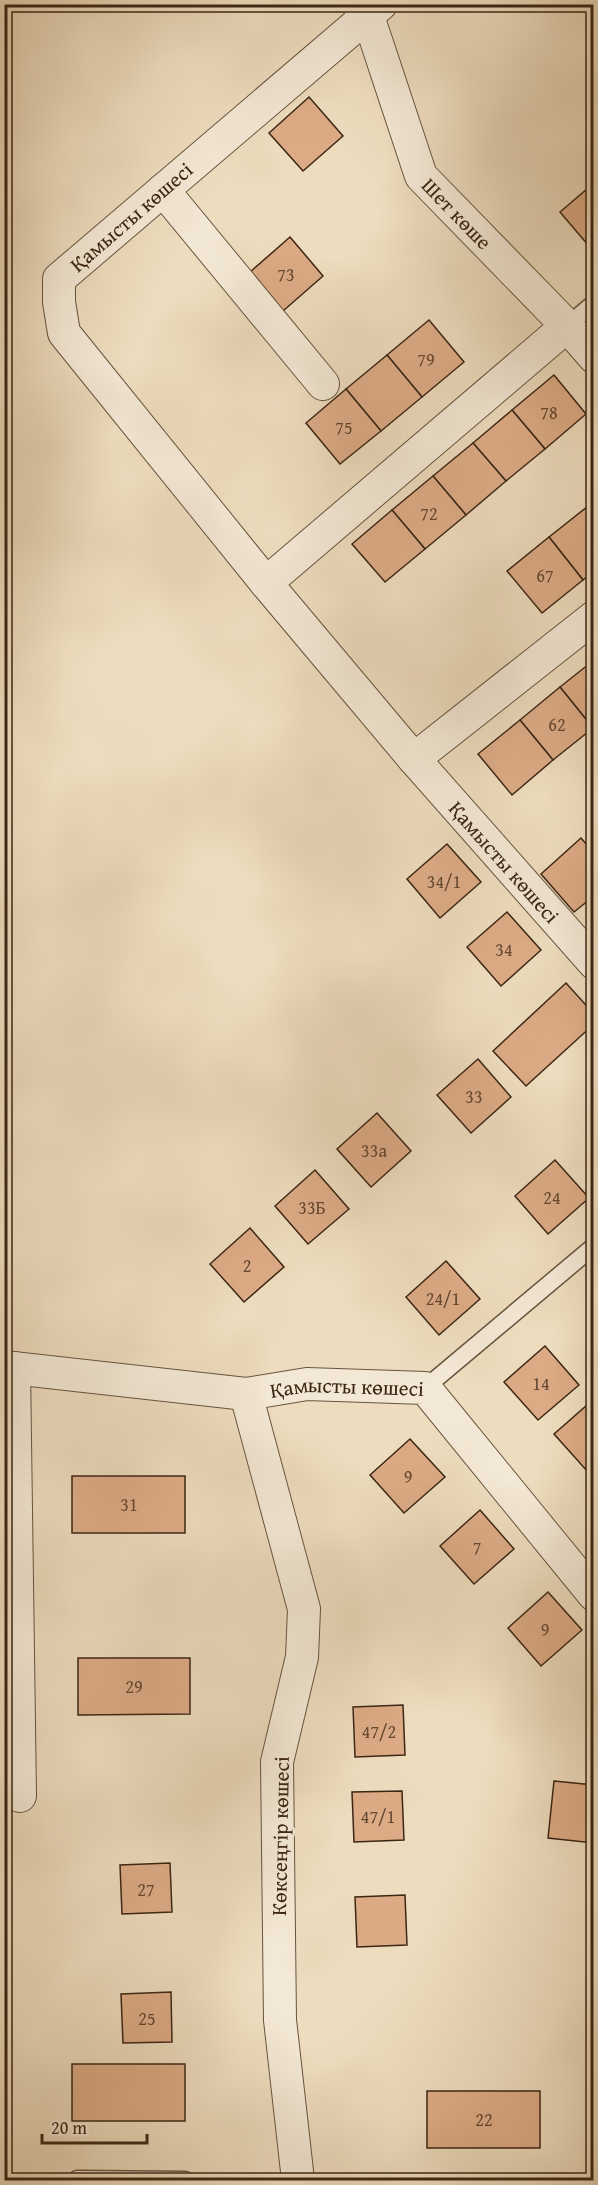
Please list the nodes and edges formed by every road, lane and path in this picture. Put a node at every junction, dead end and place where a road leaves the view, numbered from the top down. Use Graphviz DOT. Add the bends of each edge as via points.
graph roads {
  1 [pos="369,8"];
  2 [pos="163,190"];
  3 [pos="594,303"];
  4 [pos="567,326"];
  5 [pos="594,357"];
  6 [pos="323,384"];
  7 [pos="266,583"];
  8 [pos="594,617"];
  9 [pos="414,759"];
  10 [pos="590,952"];
  11 [pos="594,1246"];
  12 [pos="9,1368"];
  13 [pos="425,1388"];
  14 [pos="246,1394"];
  15 [pos="594,1595"];
  16 [pos="20,1796"];
  17 [pos="77,2180"];
  18 [pos="186,2181"];
  19 [pos="298,2181"];
  1 -- 2 [label="street, Қамысты көшесі"];
  1 -- 4 [label="street, Шет көше" via="421,176"];
  2 -- 6 [label="street"];
  2 -- 7 [label="street, Қамысты көшесі" via="59,279 64,333"];
  3 -- 4 [label="lane"];
  4 -- 5 [label="street, Шет көше"];
  4 -- 7 [label="street"];
  7 -- 9 [label="street, Қамысты көшесі"];
  8 -- 9 [label="street"];
  9 -- 10 [label="street, Қамысты көшесі"];
  11 -- 13 [label="lane"];
  12 -- 14 [label="street, Қамысты көшесі"];
  12 -- 16 [label="street"];
  13 -- 14 [label="street, Қамысты көшесі" via="307,1384"];
  13 -- 15 [label="street, Қамысты көшесі"];
  14 -- 19 [label="street, Көксеңгір көшесі" via="304,1609 302,1657 277,1762 280,2020"];
  17 -- 18 [label="lane"];
}
